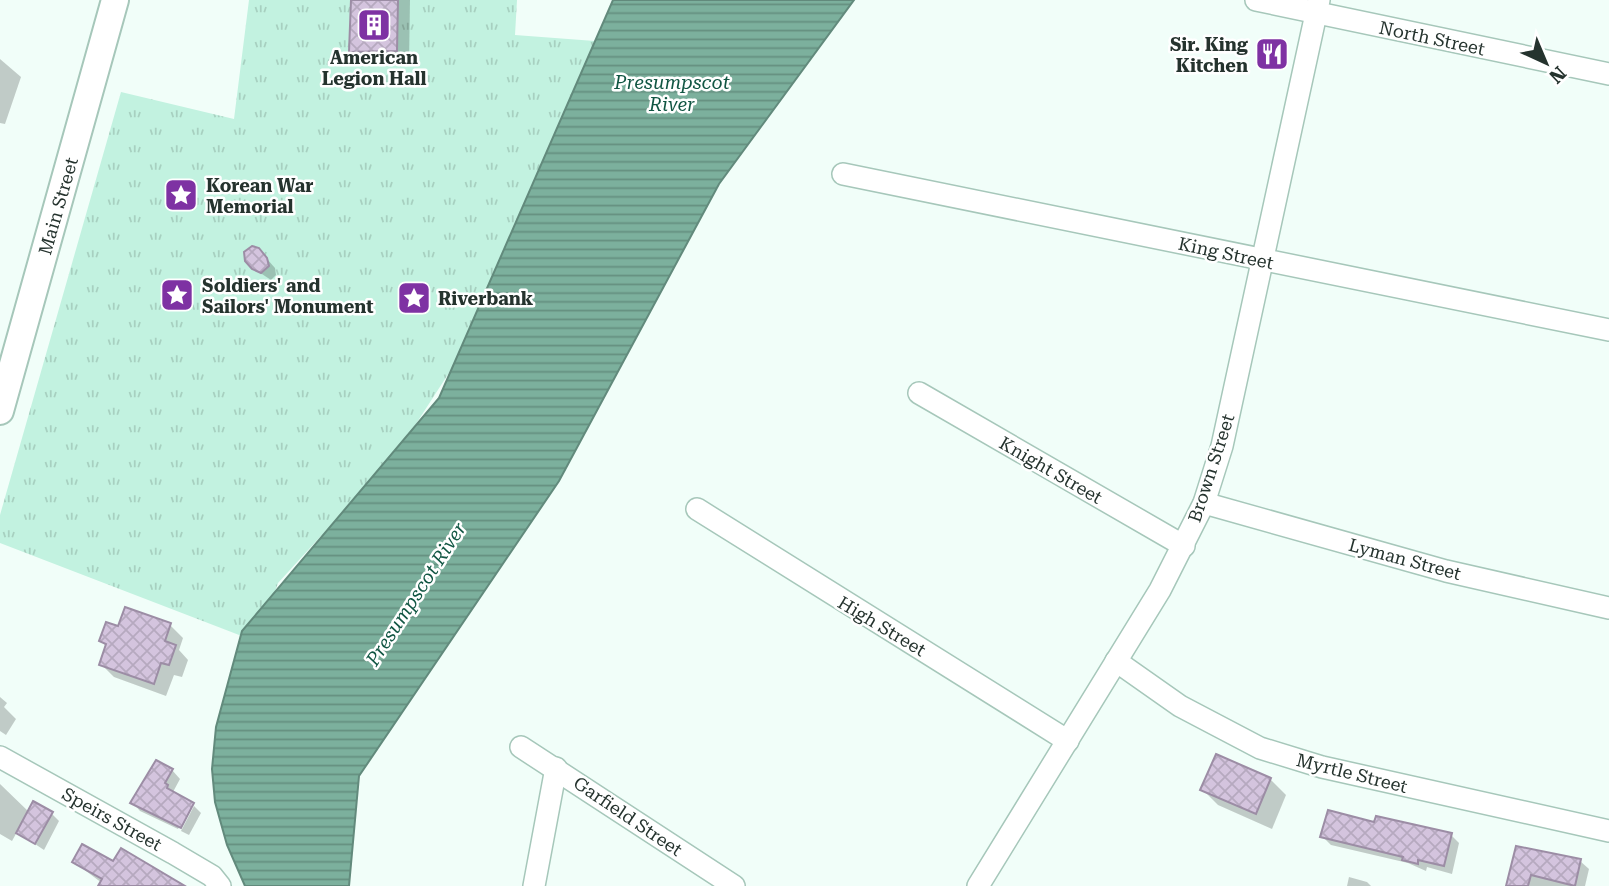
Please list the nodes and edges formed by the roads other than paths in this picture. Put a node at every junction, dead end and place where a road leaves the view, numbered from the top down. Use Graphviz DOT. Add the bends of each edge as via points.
graph roads {
  1 [pos="115,0"];
  2 [pos="1256,0"];
  3 [pos="1317,7"];
  4 [pos="1609,74"];
  5 [pos="843,174"];
  6 [pos="1262,262"];
  7 [pos="1609,330"];
  8 [pos="919,393"];
  9 [pos="2,396"];
  10 [pos="1204,503"];
  11 [pos="697,509"];
  12 [pos="1184,546"];
  13 [pos="1609,608"];
  14 [pos="1116,661"];
  15 [pos="1068,741"];
  16 [pos="521,747"];
  17 [pos="0,757"];
  18 [pos="556,768"];
  19 [pos="1609,831"];
  20 [pos="220,886"];
  21 [pos="534,886"];
  22 [pos="734,886"];
  23 [pos="978,886"];
  1 -- 9 [label="main road, Main Street"];
  2 -- 3 [label="street, North Street"];
  3 -- 4 [label="street, North Street"];
  3 -- 6 [label="street, Brown Street"];
  5 -- 6 [label="street, King Street"];
  6 -- 7 [label="street, King Street"];
  6 -- 10 [label="street, Brown Street" via="1222,446"];
  8 -- 12 [label="street, Knight Street"];
  10 -- 12 [label="street, Brown Street"];
  10 -- 13 [label="street, Lyman Street" via="1446,571"];
  11 -- 15 [label="street, High Street"];
  12 -- 14 [label="street, Brown Street"];
  14 -- 15 [label="street, Brown Street"];
  14 -- 19 [label="street, Myrtle Street" via="1180,706 1260,748 1322,767"];
  15 -- 23 [label="street, Brown Street"];
  16 -- 18 [label="street, Garfield Street"];
  17 -- 20 [label="street, Speirs Street" via="173,853 212,876"];
  18 -- 21 [label="street"];
  18 -- 22 [label="street, Garfield Street"];
}
